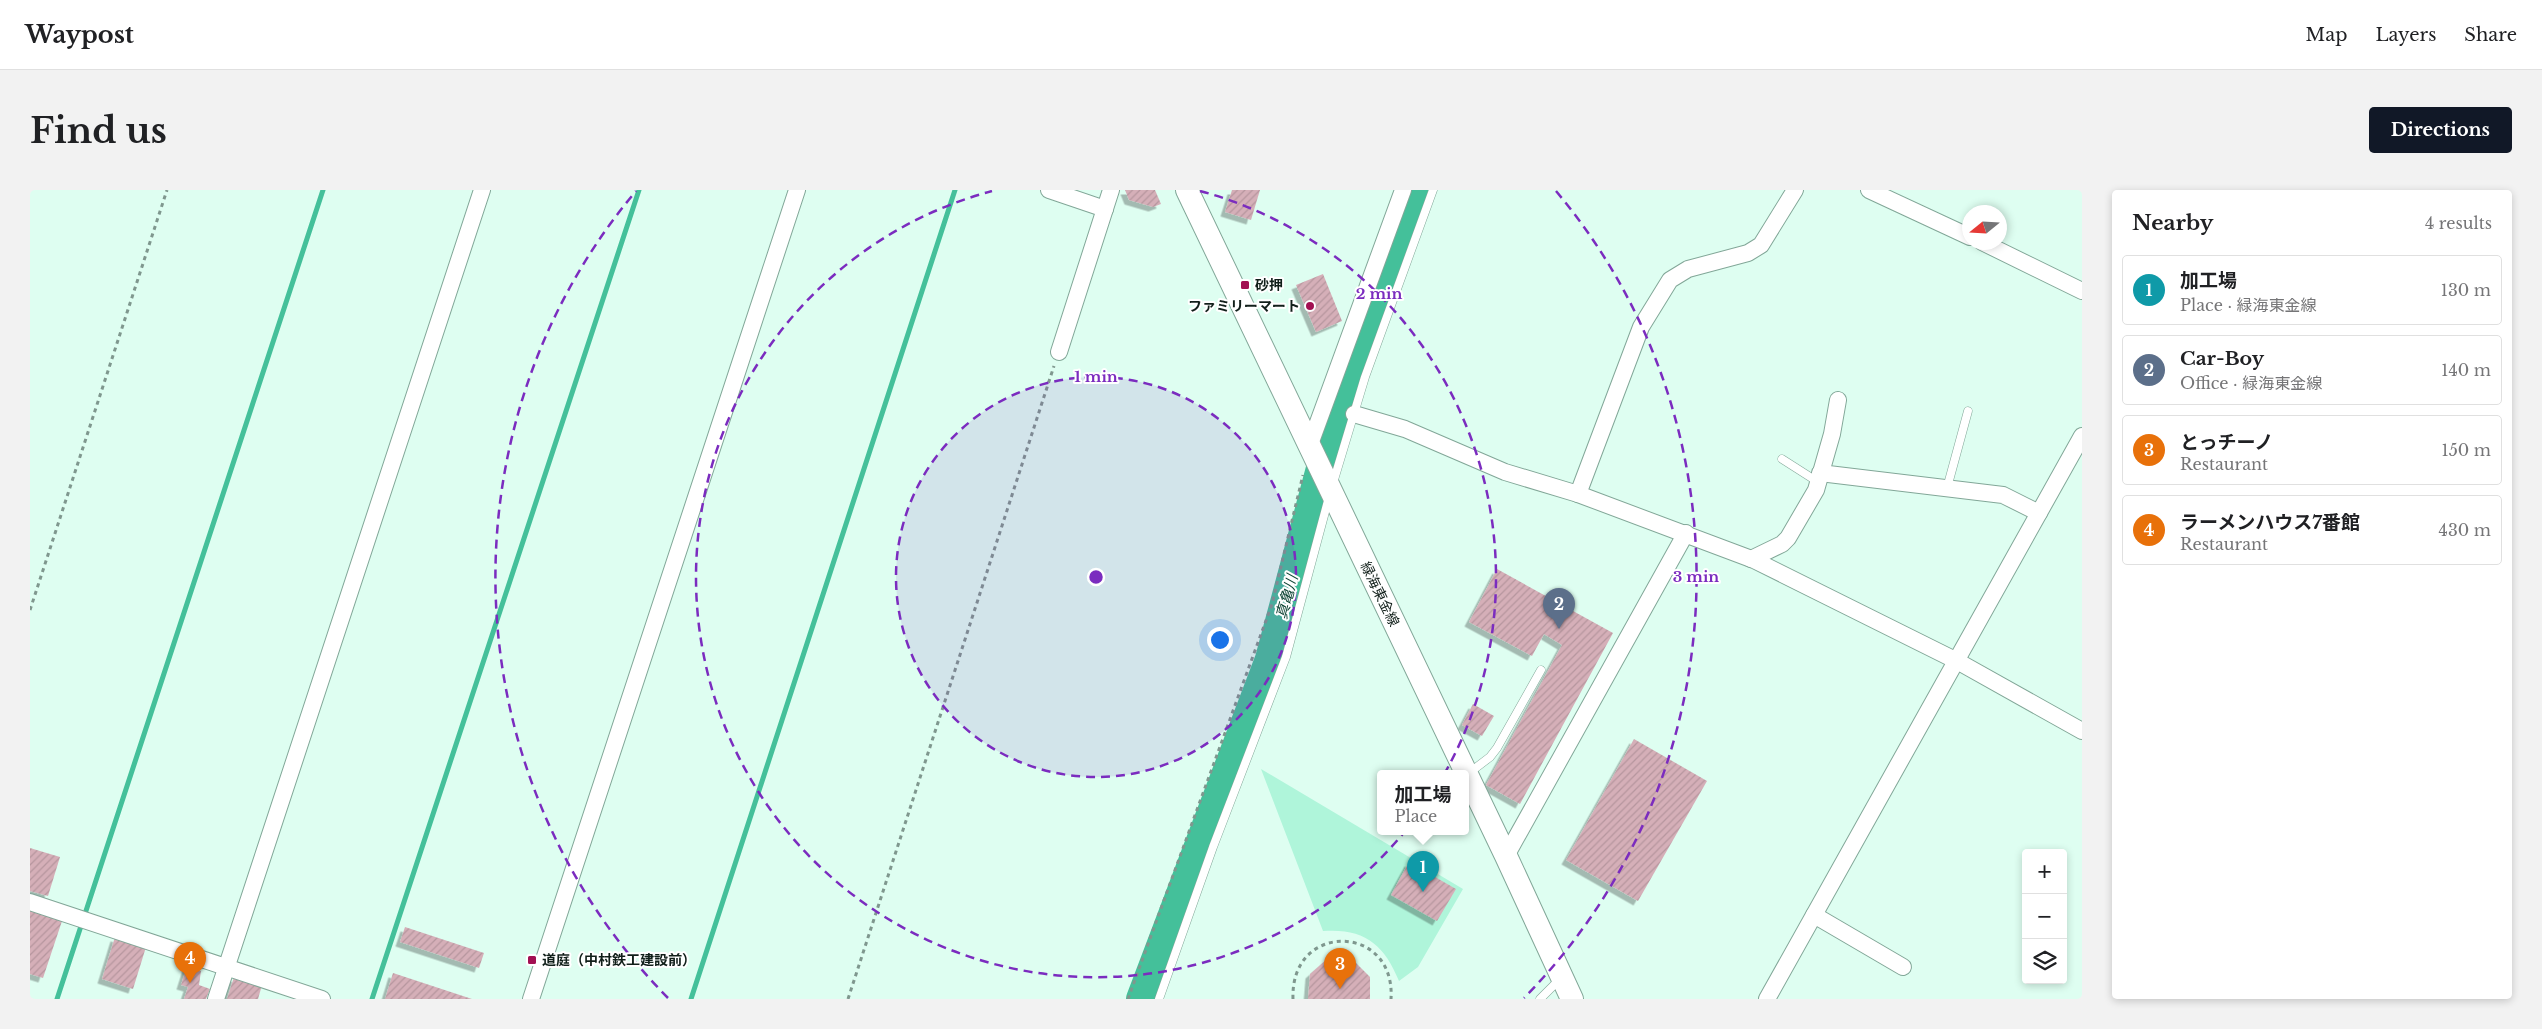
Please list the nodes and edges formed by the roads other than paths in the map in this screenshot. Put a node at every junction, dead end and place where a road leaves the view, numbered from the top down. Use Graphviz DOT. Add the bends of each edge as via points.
graph roads {
  1 [pos="482,190"];
  2 [pos="797,190"];
  3 [pos="1049,190"];
  4 [pos="1111,190"];
  5 [pos="1187,190"];
  6 [pos="1403,190"];
  7 [pos="1433,190"];
  8 [pos="1796,190"];
  9 [pos="1874,191"];
  10 [pos="1105,209"];
  11 [pos="1962,233"];
  12 [pos="1998,250"];
  13 [pos="2082,291"];
  14 [pos="1059,352"];
  15 [pos="1838,400"];
  16 [pos="1968,412"];
  17 [pos="1354,414"];
  18 [pos="2082,436"];
  19 [pos="1309,448"];
  20 [pos="1782,459"];
  21 [pos="2076,459"];
  22 [pos="1819,478"];
  23 [pos="1947,488"];
  24 [pos="1330,491"];
  25 [pos="1578,494"];
  26 [pos="2039,513"];
  27 [pos="1686,533"];
  28 [pos="1750,559"];
  29 [pos="1957,661"];
  30 [pos="1541,670"];
  31 [pos="2082,731"];
  32 [pos="1465,770"];
  33 [pos="1469,773"];
  34 [pos="1469,778"];
  35 [pos="1506,856"];
  36 [pos="30,902"];
  37 [pos="1814,915"];
  38 [pos="1903,967"];
  39 [pos="227,968"];
  40 [pos="1562,977"];
  41 [pos="216,999"];
  42 [pos="322,999"];
  43 [pos="532,999"];
  44 [pos="1160,999"];
  45 [pos="1540,999"];
  46 [pos="1572,999"];
  47 [pos="1768,999"];
  1 -- 39 [label="street"];
  2 -- 43 [label="street"];
  3 -- 10 [label="street"];
  4 -- 10 [label="street"];
  5 -- 19 [label="main road, 緑海東金線"];
  6 -- 19 [label="street"];
  7 -- 17 [label="lane"];
  8 -- 25 [label="street" via="1761,245 1748,254 1688,269 1670,280 1642,327"];
  9 -- 11 [label="street"];
  10 -- 14 [label="street"];
  12 -- 13 [label="street"];
  15 -- 22 [label="street"];
  16 -- 23 [label="lane"];
  17 -- 24 [label="lane"];
  17 -- 25 [label="street" via="1405,430 1505,472"];
  18 -- 21 [label="street"];
  19 -- 24 [label="main road, 緑海東金線"];
  20 -- 22 [label="lane"];
  21 -- 26 [label="street"];
  22 -- 23 [label="street"];
  22 -- 28 [label="street" via="1788,538"];
  23 -- 26 [label="street" via="2003,495"];
  24 -- 32 [label="main road, 緑海東金線"];
  24 -- 44 [label="lane" via="1286,657 1213,847"];
  25 -- 27 [label="street"];
  26 -- 29 [label="street"];
  27 -- 28 [label="street"];
  27 -- 35 [label="street"];
  28 -- 29 [label="street"];
  29 -- 31 [label="street"];
  29 -- 37 [label="street"];
  30 -- 33 [label="lane" via="1497,748"];
  34 -- 35 [label="main road, 緑海東金線"];
  35 -- 40 [label="main road, 緑海東金線"];
  36 -- 39 [label="street"];
  37 -- 38 [label="street"];
  37 -- 47 [label="street"];
  39 -- 41 [label="street"];
  39 -- 42 [label="street"];
  40 -- 45 [label="lane"];
  40 -- 46 [label="main road, 緑海東金線"];
}
